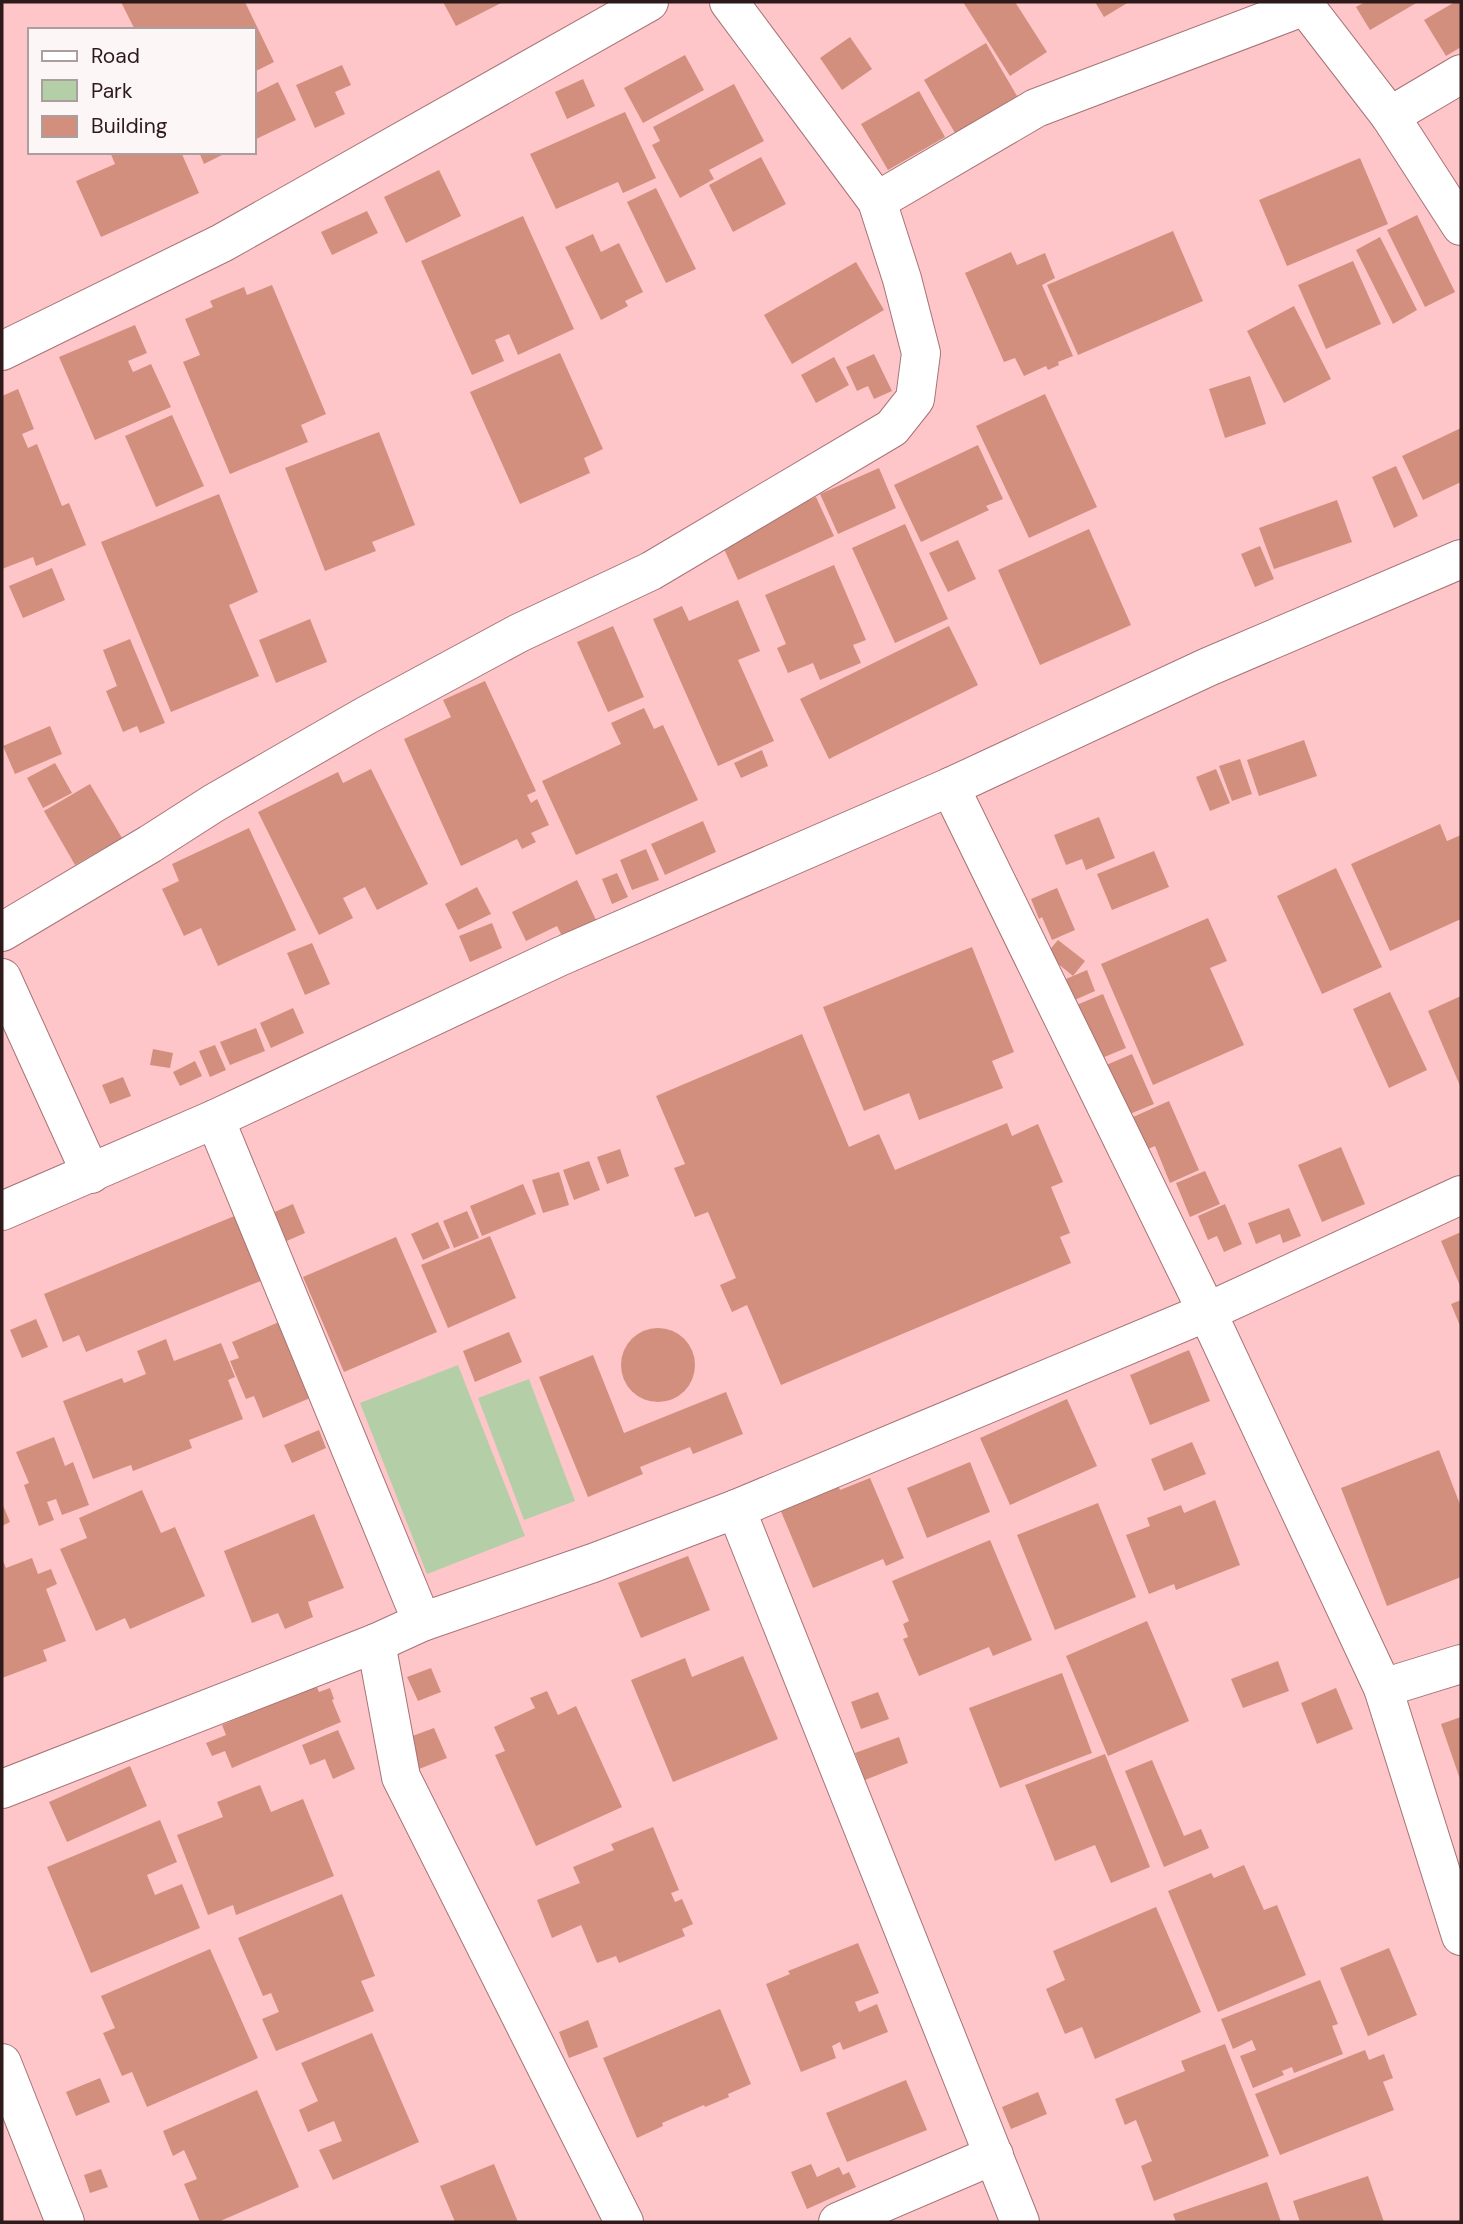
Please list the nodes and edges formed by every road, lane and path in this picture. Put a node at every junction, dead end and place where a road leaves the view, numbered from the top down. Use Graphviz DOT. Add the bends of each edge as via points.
graph roads {
  1 [pos="649,2"];
  2 [pos="729,2"];
  3 [pos="1303,4"];
  4 [pos="1461,74"];
  5 [pos="1390,116"];
  6 [pos="877,201"];
  7 [pos="1461,226"];
  8 [pos="2,351"];
  9 [pos="1461,559"];
  10 [pos="950,787"];
  11 [pos="2,932"];
  12 [pos="2,978"];
  13 [pos="215,1119"];
  14 [pos="91,1174"];
  15 [pos="1461,1195"];
  16 [pos="2,1211"];
  17 [pos="1207,1311"];
  18 [pos="736,1509"];
  19 [pos="422,1622"];
  20 [pos="376,1643"];
  21 [pos="1461,1664"];
  22 [pos="1383,1688"];
  23 [pos="2,1789"];
  24 [pos="1461,1936"];
  25 [pos="2,2063"];
  26 [pos="994,2155"];
  27 [pos="65,2222"];
  28 [pos="624,2222"];
  29 [pos="838,2222"];
  30 [pos="1020,2222"];
  1 -- 8 [label="street" via="222,243"];
  2 -- 6 [label="street"];
  3 -- 5 [label="street"];
  3 -- 6 [label="street" via="1036,108"];
  4 -- 5 [label="street"];
  5 -- 7 [label="street"];
  6 -- 11 [label="street" via="921,353 915,399 892,428 651,571 519,633 367,715"];
  9 -- 10 [label="street" via="1208,667"];
  10 -- 13 [label="street" via="559,957"];
  10 -- 17 [label="street"];
  12 -- 14 [label="street"];
  13 -- 14 [label="street"];
  13 -- 19 [label="street"];
  14 -- 16 [label="street"];
  15 -- 17 [label="street"];
  17 -- 18 [label="street"];
  17 -- 22 [label="street"];
  18 -- 19 [label="street"];
  18 -- 26 [label="street"];
  19 -- 20 [label="street"];
  20 -- 23 [label="street"];
  20 -- 28 [label="street" via="401,1777"];
  21 -- 22 [label="street"];
  22 -- 24 [label="street"];
  25 -- 27 [label="street"];
  26 -- 29 [label="street"];
  26 -- 30 [label="street"];
}
